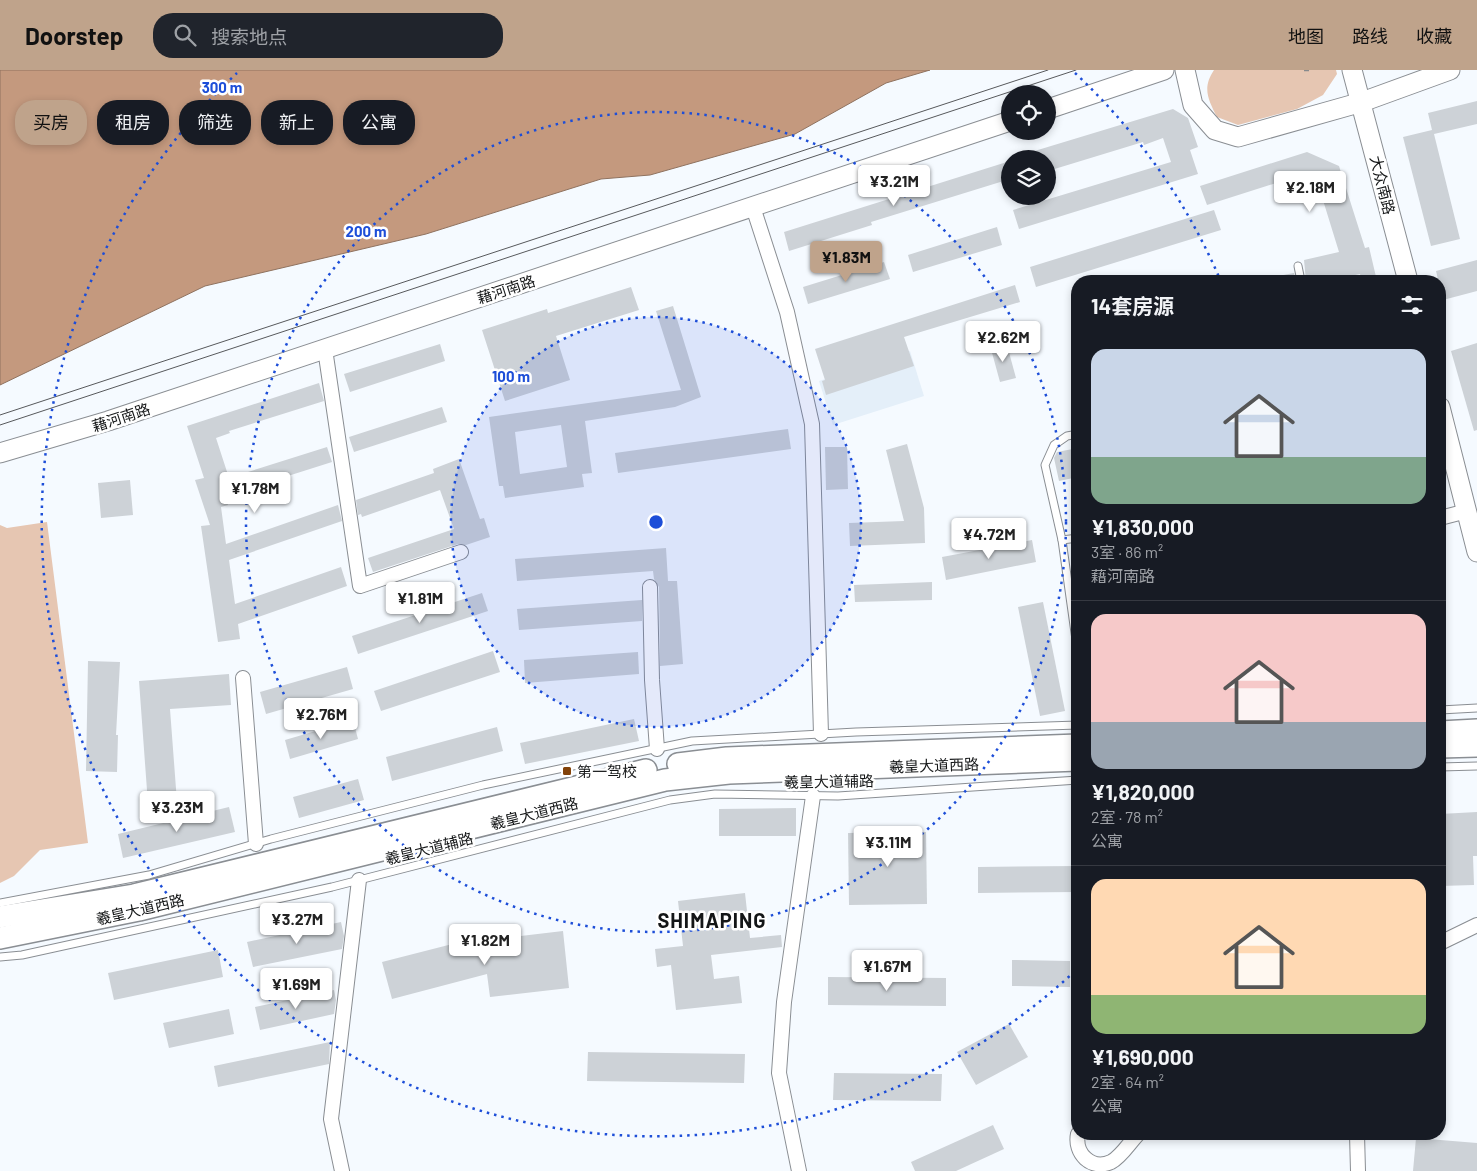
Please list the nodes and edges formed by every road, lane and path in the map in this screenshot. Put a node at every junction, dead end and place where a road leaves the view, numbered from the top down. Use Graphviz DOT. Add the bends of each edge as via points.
graph roads {
  1 [pos="1164,70"];
  2 [pos="1185,70"];
  3 [pos="1304,70"];
  4 [pos="1311,70"];
  5 [pos="1352,70"];
  6 [pos="1356,70"];
  7 [pos="1450,70"];
  8 [pos="1360,96"];
  9 [pos="1056,106"];
  10 [pos="1001,124"];
  11 [pos="752,207"];
  12 [pos="1298,266"];
  13 [pos="1300,275"];
  14 [pos="1406,275"];
  15 [pos="325,349"];
  16 [pos="1446,430"];
  17 [pos="1071,435"];
  18 [pos="0,454"];
  19 [pos="1467,511"];
  20 [pos="1446,516"];
  21 [pos="1071,539"];
  22 [pos="1062,540"];
  23 [pos="461,552"];
  24 [pos="1477,552"];
  25 [pos="650,587"];
  26 [pos="1071,604"];
  27 [pos="243,678"];
  28 [pos="1477,708"];
  29 [pos="1446,710"];
  30 [pos="1071,725"];
  31 [pos="1477,730"];
  32 [pos="1446,732"];
  33 [pos="821,734"];
  34 [pos="1071,745"];
  35 [pos="1477,746"];
  36 [pos="1446,747"];
  37 [pos="658,748"];
  38 [pos="1071,760"];
  39 [pos="1477,766"];
  40 [pos="1446,767"];
  41 [pos="1071,780"];
  42 [pos="812,796"];
  43 [pos="256,844"];
  44 [pos="358,880"];
  45 [pos="0,903"];
  46 [pos="0,917"];
  47 [pos="1477,925"];
  48 [pos="0,938"];
  49 [pos="1446,940"];
  50 [pos="0,957"];
  51 [pos="1078,1140"];
  52 [pos="1133,1140"];
  53 [pos="1357,1140"];
  54 [pos="342,1171"];
  55 [pos="799,1171"];
  56 [pos="1358,1171"];
  1 -- 9 [label="main road"];
  2 -- 8 [label="main road" via="1193,106 1215,130 1238,137"];
  3 -- 4 [label="path"];
  5 -- 8 [label="main road"];
  6 -- 8 [label="main road"];
  7 -- 8 [label="main road"];
  8 -- 14 [label="main road, 大众南路"];
  10 -- 11 [label="main road, 藉河南路"];
  11 -- 15 [label="main road, 藉河南路"];
  11 -- 33 [label="street" via="787,312 812,424"];
  12 -- 13 [label="lane"];
  15 -- 18 [label="main road, 藉河南路" via="108,422"];
  15 -- 23 [label="street" via="360,586"];
  16 -- 19 [label="main road"];
  17 -- 22 [label="lane" via="1054,445 1045,465"];
  19 -- 20 [label="street"];
  19 -- 24 [label="main road"];
  21 -- 22 [label="lane"];
  22 -- 26 [label="lane"];
  25 -- 37 [label="street" via="652,680"];
  27 -- 43 [label="street"];
  28 -- 29 [label="lane"];
  30 -- 33 [label="lane"];
  31 -- 32 [label="main road"];
  33 -- 37 [label="lane" via="692,741"];
  34 -- 46 [label="main road, 羲皇大道西路" via="727,758 662,766 134,895"];
  35 -- 36 [label="main road"];
  37 -- 43 [label="lane" via="484,785"];
  38 -- 48 [label="main road, 羲皇大道西路" via="728,773 665,780 139,910"];
  39 -- 40 [label="lane"];
  41 -- 42 [label="lane, 羲皇大道辅路"];
  42 -- 44 [label="lane, 羲皇大道辅路" via="715,794 670,800"];
  42 -- 55 [label="street" via="784,1002 779,1073"];
  43 -- 45 [label="lane" via="149,875"];
  44 -- 50 [label="lane, 羲皇大道辅路" via="22,955"];
  44 -- 54 [label="street" via="331,1119"];
  47 -- 49 [label="street"];
  51 -- 52 [label="street" via="1081,1155 1087,1161 1102,1165 1116,1159"];
  53 -- 56 [label="street"];
}
